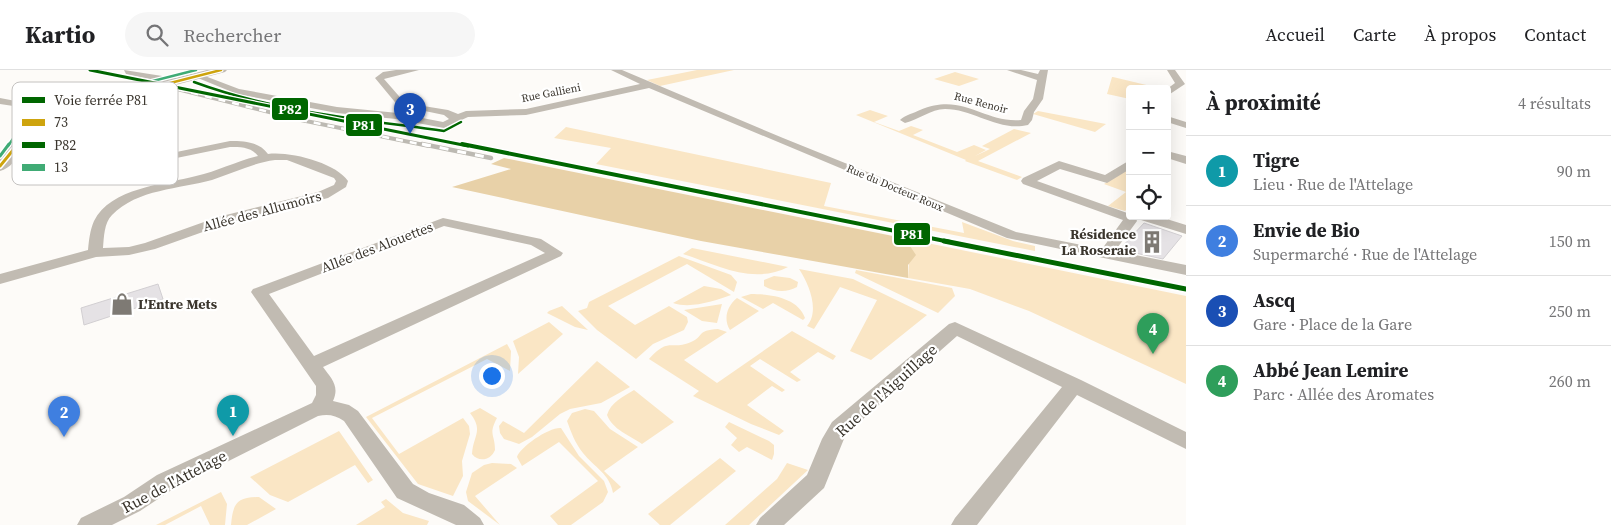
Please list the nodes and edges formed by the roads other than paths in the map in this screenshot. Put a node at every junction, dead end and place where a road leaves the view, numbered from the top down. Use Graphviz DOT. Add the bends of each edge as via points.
graph roads {
  1 [pos="128,70"];
  2 [pos="221,70"];
  3 [pos="415,70"];
  4 [pos="614,70"];
  5 [pos="1011,70"];
  6 [pos="1171,70"];
  7 [pos="1042,74"];
  8 [pos="197,76"];
  9 [pos="175,81"];
  10 [pos="171,82"];
  11 [pos="649,85"];
  12 [pos="1171,90"];
  13 [pos="412,108"];
  14 [pos="396,116"];
  15 [pos="458,117"];
  16 [pos="905,120"];
  17 [pos="12,152"];
  18 [pos="1171,155"];
  19 [pos="178,156"];
  20 [pos="265,157"];
  21 [pos="1186,160"];
  22 [pos="0,166"];
  23 [pos="1126,166"];
  24 [pos="1028,181"];
  25 [pos="177,185"];
  26 [pos="178,185"];
  27 [pos="1155,220"];
  28 [pos="1186,230"];
  29 [pos="95,253"];
  30 [pos="1106,254"];
  31 [pos="1186,270"];
  32 [pos="0,279"];
  33 [pos="312,364"];
  34 [pos="1074,386"];
  35 [pos="320,408"];
  36 [pos="1186,441"];
  37 [pos="89,525"];
  38 [pos="472,525"];
  39 [pos="768,525"];
  40 [pos="962,525"];
  1 -- 9 [label="street"];
  2 -- 8 [label="street"];
  3 -- 13 [label="street" via="379,78 402,105"];
  4 -- 11 [label="street, Rue du Docteur Roux"];
  5 -- 7 [label="street"];
  6 -- 12 [label="street" via="1180,84"];
  7 -- 16 [label="street, Rue Renoir" via="1040,96 1026,114 1024,123 1000,122 946,106"];
  8 -- 9 [label="street"];
  8 -- 14 [label="street" via="237,91 342,111"];
  9 -- 10 [label="street"];
  11 -- 15 [label="street, Rue Gallieni" via="526,112 470,113"];
  11 -- 30 [label="street, Rue du Docteur Roux" via="981,224 1026,239"];
  13 -- 14 [label="street"];
  13 -- 15 [label="street"];
  14 -- 15 [label="street" via="444,125"];
  17 -- 22 [label="street"];
  18 -- 21 [label="street"];
  19 -- 20 [label="street, Allée des Allumoirs" via="236,144 258,148"];
  20 -- 26 [label="street, Allée des Allumoirs"];
  20 -- 29 [label="street, Allée des Allumoirs" via="293,158 338,175 342,183 324,195 223,220 140,249"];
  23 -- 24 [label="street" via="1106,180 1059,165"];
  24 -- 30 [label="street" via="1129,218"];
  25 -- 29 [label="street, Allée des Allumoirs" via="140,194 105,214 98,226"];
  27 -- 28 [label="street"];
  29 -- 32 [label="street, Allée des Allumoirs"];
  30 -- 31 [label="street, Rue du Docteur Roux"];
  33 -- 33 [label="street, Allée des Alouettes" via="259,292 443,222 536,242 556,253"];
  33 -- 35 [label="street, Allée des Alouettes" via="327,387"];
  34 -- 36 [label="street"];
  34 -- 39 [label="street, Rue de l'Aiguillage" via="955,328 839,428 816,481"];
  34 -- 40 [label="street"];
  35 -- 37 [label="street, Rue de l'Attelage" via="165,482 132,504"];
  35 -- 38 [label="street" via="332,408 348,414 409,494 458,512"];
}
